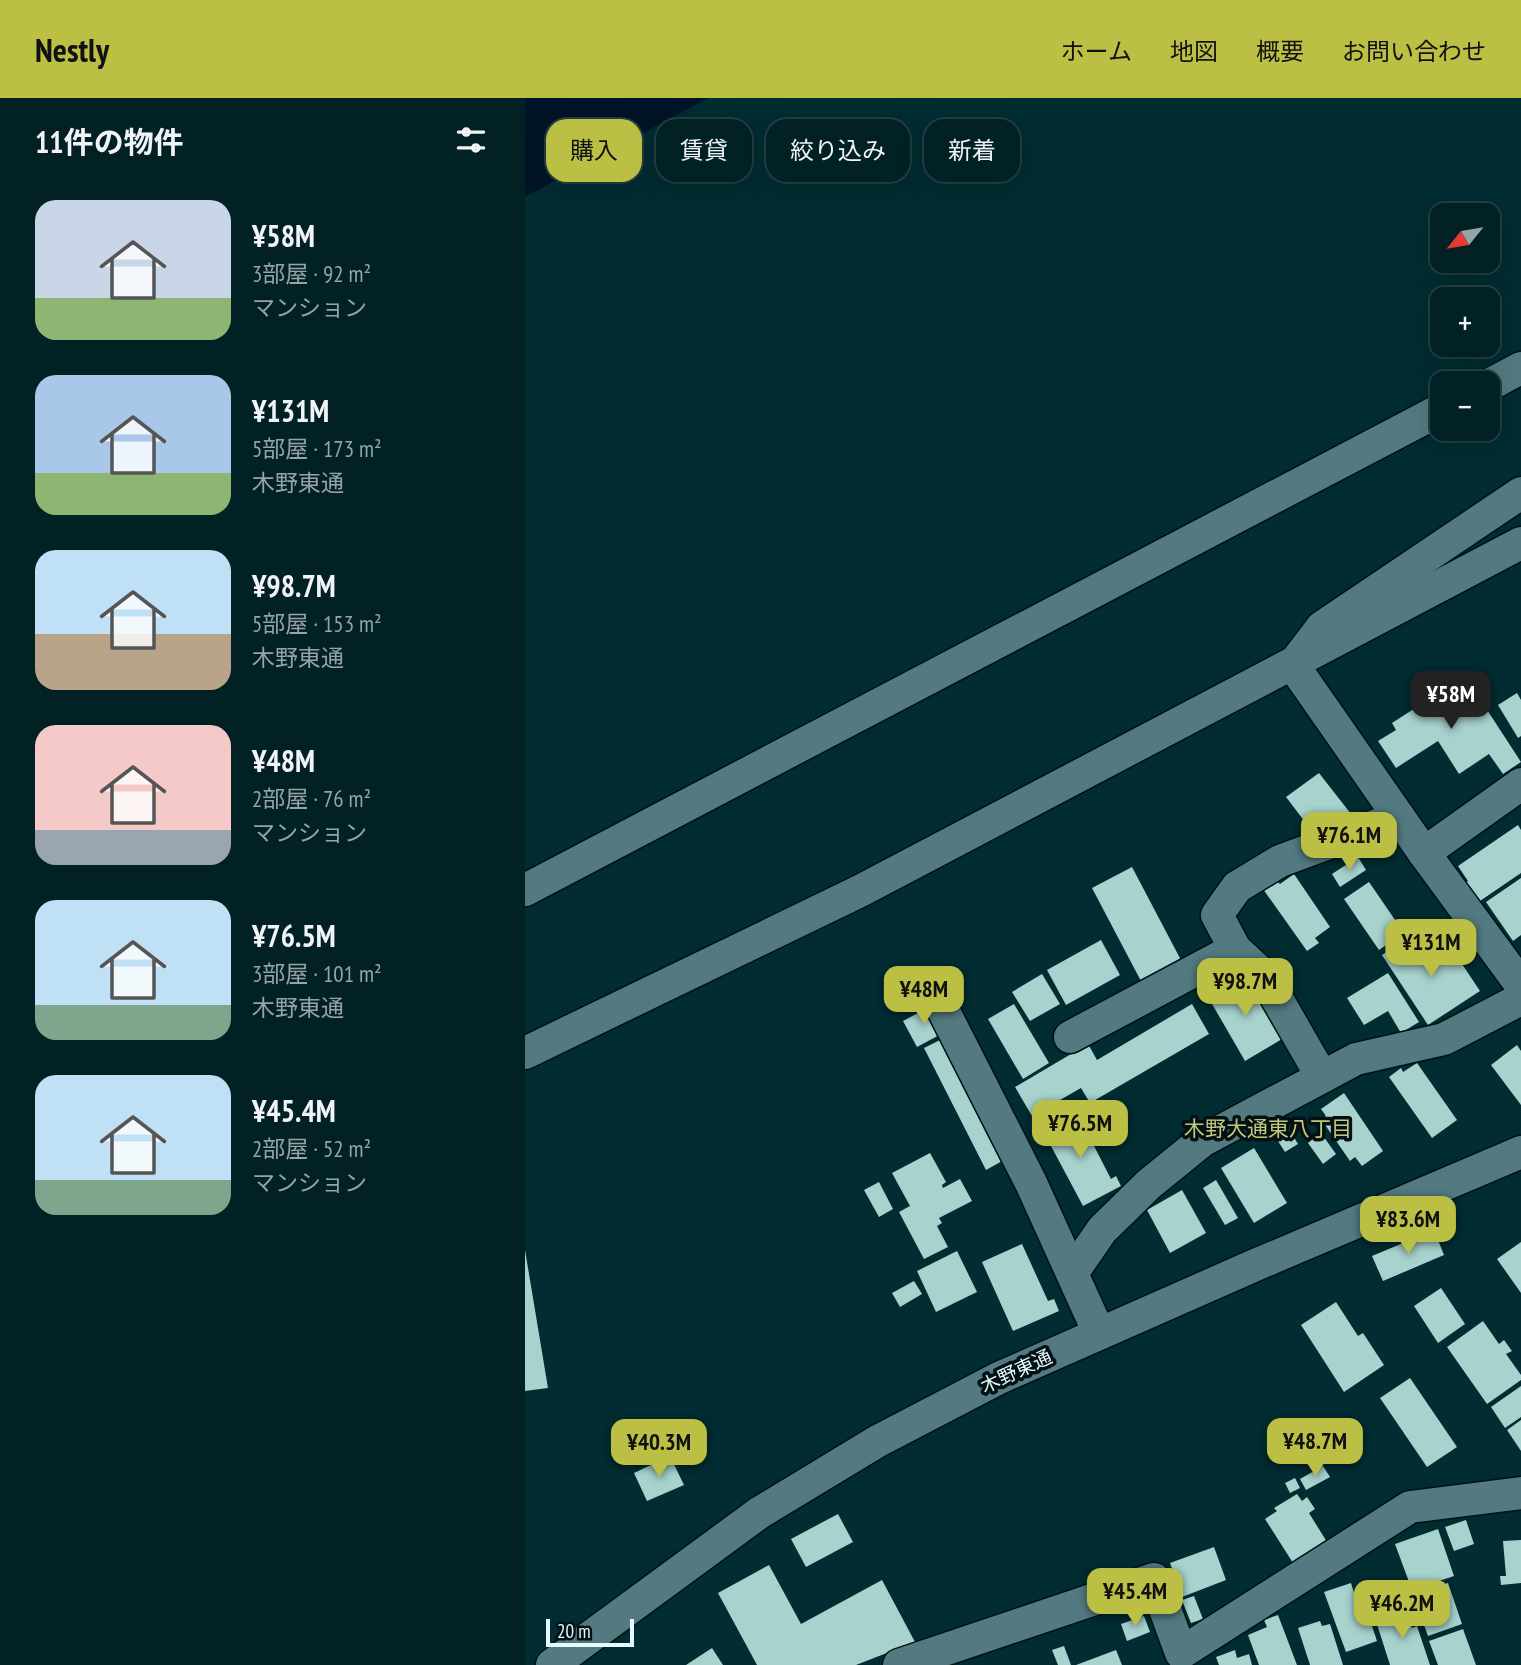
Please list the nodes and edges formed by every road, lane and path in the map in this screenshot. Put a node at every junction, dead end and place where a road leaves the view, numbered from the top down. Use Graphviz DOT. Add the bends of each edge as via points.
graph roads {
  1 [pos="1521,368"];
  2 [pos="1500,379"];
  3 [pos="1430,416"];
  4 [pos="1521,493"];
  5 [pos="1521,543"];
  6 [pos="1293,665"];
  7 [pos="1521,784"];
  8 [pos="1399,817"];
  9 [pos="1424,853"];
  10 [pos="525,890"];
  11 [pos="1235,949"];
  12 [pos="1519,980"];
  13 [pos="933,990"];
  14 [pos="1070,1037"];
  15 [pos="525,1053"];
  16 [pos="1322,1077"];
  17 [pos="1521,1153"];
  18 [pos="1073,1272"];
  19 [pos="1100,1333"];
  20 [pos="1521,1493"];
  21 [pos="962,1654"];
  22 [pos="552,1665"];
  23 [pos="899,1665"];
  1 -- 2 [label="street"];
  3 -- 10 [label="street"];
  4 -- 6 [label="street" via="1322,627"];
  5 -- 6 [label="street"];
  6 -- 8 [label="street"];
  6 -- 15 [label="street" via="860,891"];
  7 -- 9 [label="street"];
  8 -- 9 [label="street"];
  8 -- 11 [label="street" via="1280,861 1237,887 1217,915"];
  9 -- 12 [label="street"];
  11 -- 14 [label="street"];
  11 -- 16 [label="street" via="1264,976"];
  12 -- 16 [label="street" via="1444,1039 1356,1059"];
  13 -- 18 [label="street"];
  16 -- 18 [label="street" via="1202,1140 1102,1230"];
  17 -- 19 [label="street, 木野東通"];
  18 -- 19 [label="street"];
  19 -- 22 [label="street, 木野東通" via="999,1378 818,1477 759,1513"];
  20 -- 21 [label="street" via="1410,1507 1181,1653 1154,1579"];
  21 -- 23 [label="street"];
}
